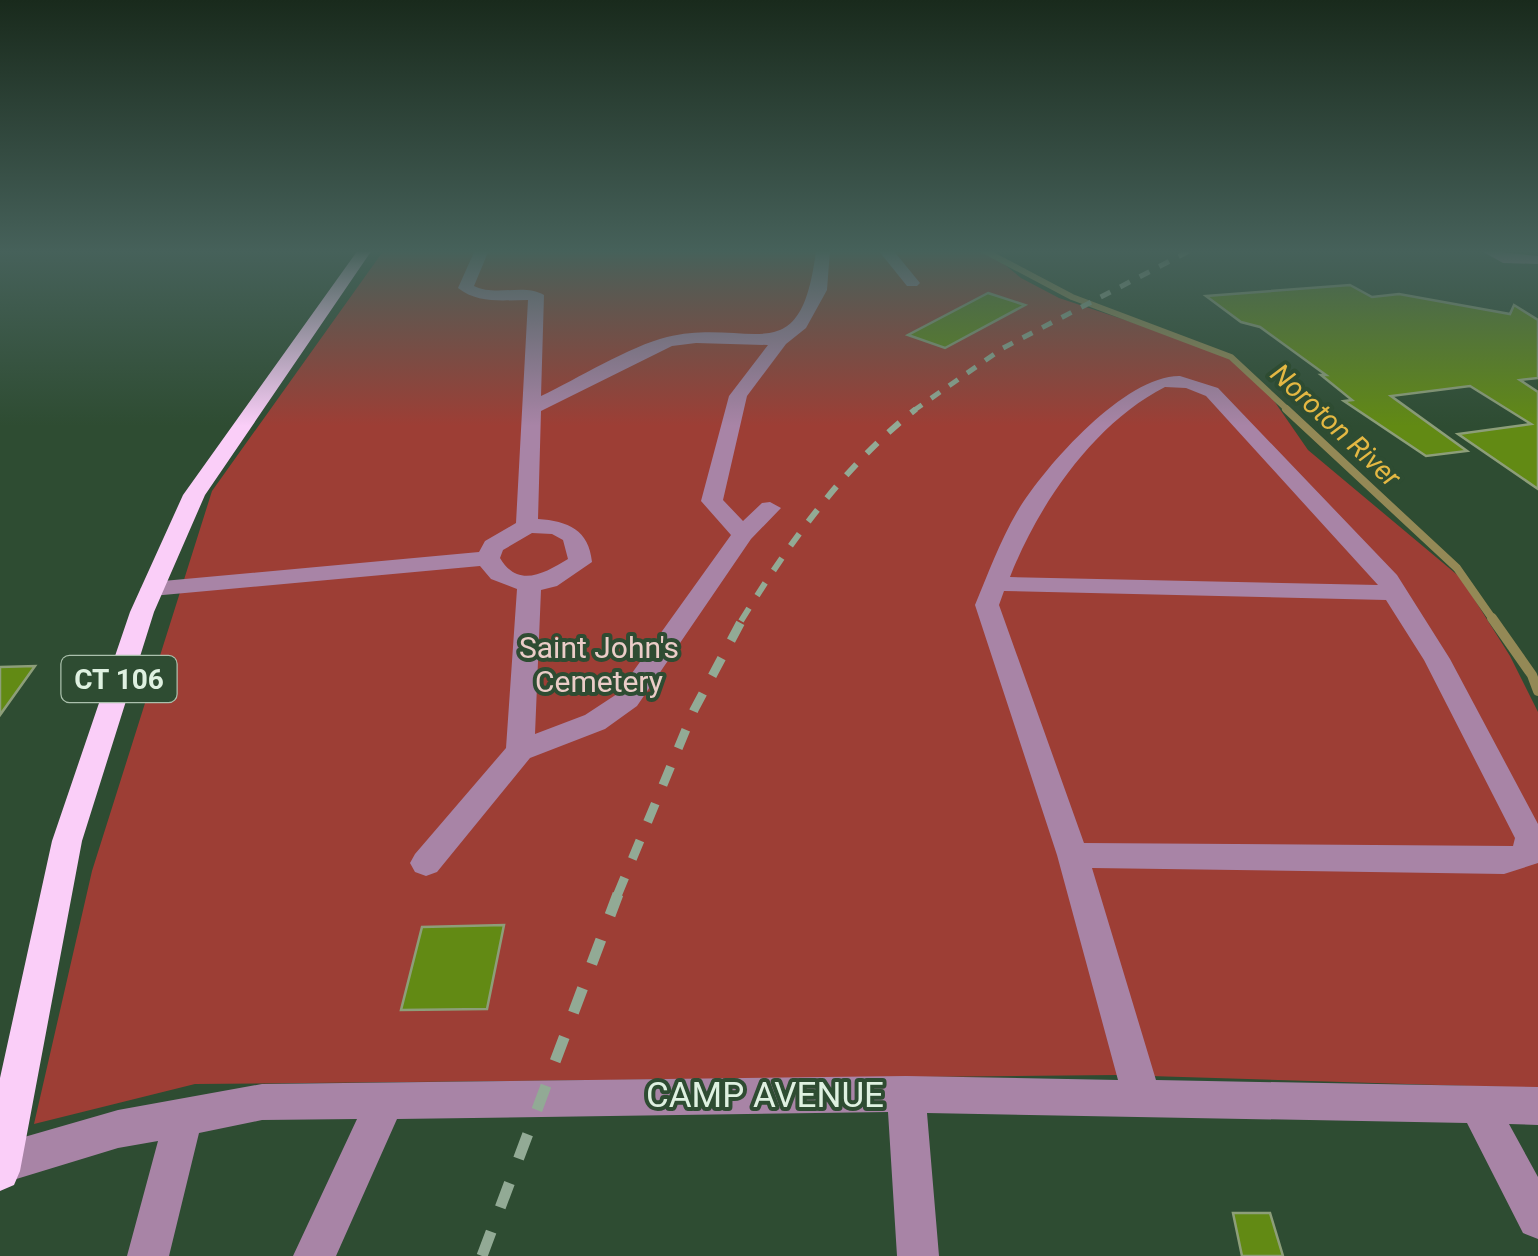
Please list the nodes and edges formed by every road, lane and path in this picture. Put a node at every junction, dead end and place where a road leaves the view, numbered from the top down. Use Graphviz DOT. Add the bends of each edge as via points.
graph roads {
  1 [pos="324,309"];
  2 [pos="536,309"];
  3 [pos="809,309"];
  4 [pos="780,340"];
  5 [pos="532,408"];
  6 [pos="770,508"];
  7 [pos="527,526"];
  8 [pos="743,534"];
  9 [pos="488,558"];
  10 [pos="529,584"];
  11 [pos="996,584"];
  12 [pos="152,589"];
  13 [pos="1393,593"];
  14 [pos="520,751"];
  15 [pos="1073,854"];
  16 [pos="426,863"];
  17 [pos="906,1094"];
  18 [pos="386,1099"];
  19 [pos="1142,1099"];
  20 [pos="1478,1106"];
  21 [pos="1538,1106"];
  22 [pos="184,1116"];
  23 [pos="1,1166"];
  24 [pos="1538,1218"];
  25 [pos="148,1256"];
  26 [pos="314,1256"];
  27 [pos="918,1256"];
  1 -- 12 [label="main road, CT 106" via="194,494"];
  2 -- 5 [label="street"];
  3 -- 4 [label="street" via="798,328"];
  4 -- 5 [label="street" via="668,342"];
  4 -- 8 [label="street" via="738,396 712,501"];
  5 -- 7 [label="street"];
  6 -- 8 [label="street"];
  7 -- 9 [label="street" via="492,546"];
  7 -- 10 [label="street" via="556,526 573,535 580,549 580,562 568,572"];
  8 -- 14 [label="street" via="626,700 594,722"];
  9 -- 10 [label="street" via="506,579"];
  9 -- 12 [label="street"];
  10 -- 14 [label="street"];
  11 -- 13 [label="street"];
  11 -- 13 [label="street" via="1035,500 1094,434 1155,384 1176,380 1212,392 1385,574"];
  11 -- 15 [label="street" via="987,605"];
  12 -- 23 [label="main road, CT 106" via="68,841"];
  13 -- 15 [label="street" via="1437,659 1530,838 1527,854 1504,861"];
  14 -- 16 [label="street"];
  15 -- 19 [label="street"];
  17 -- 18 [label="street, CAMP AVENUE"];
  17 -- 19 [label="street, CAMP AVENUE"];
  17 -- 27 [label="street"];
  18 -- 22 [label="street, CAMP AVENUE" via="262,1102"];
  18 -- 26 [label="street"];
  19 -- 20 [label="street, CAMP AVENUE"];
  20 -- 21 [label="street, CAMP AVENUE"];
  20 -- 24 [label="street"];
  22 -- 23 [label="street, CAMP AVENUE" via="118,1128"];
  22 -- 25 [label="street"];
}
